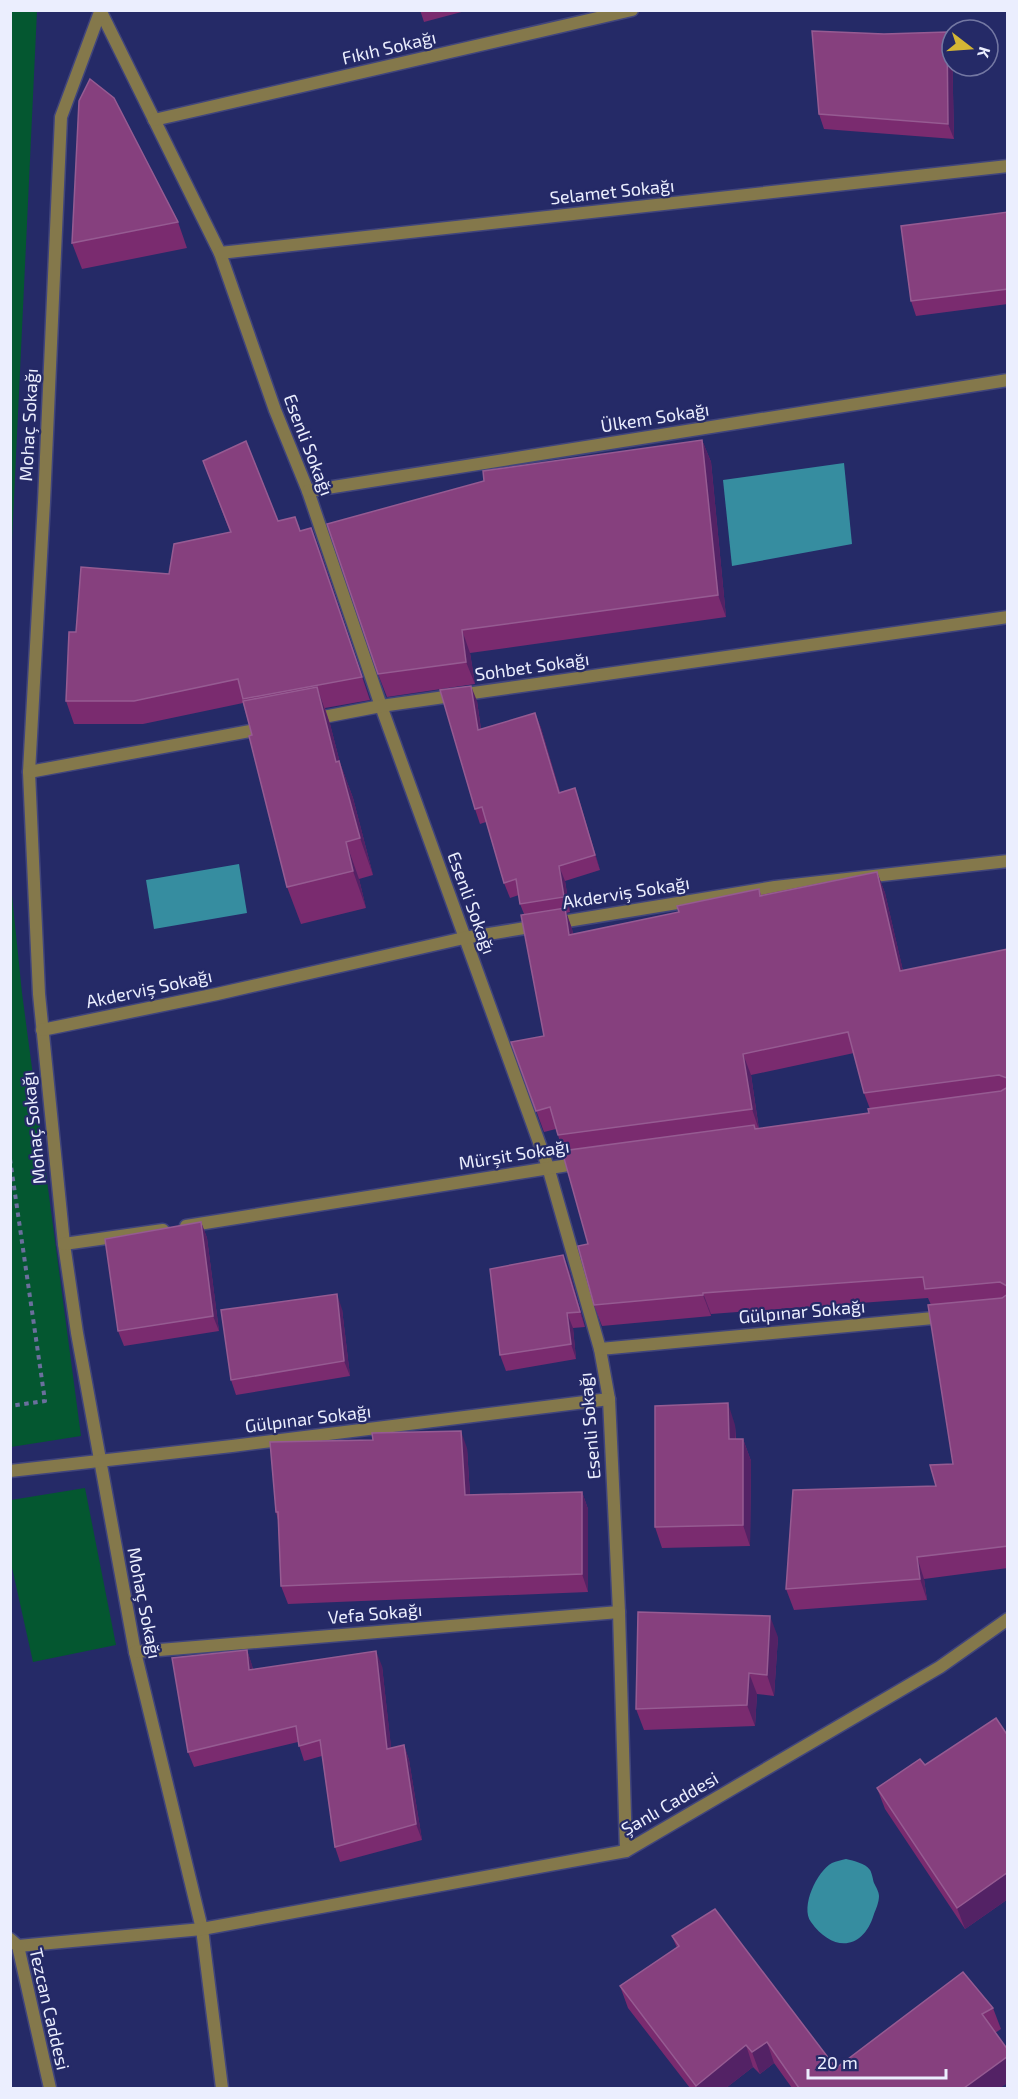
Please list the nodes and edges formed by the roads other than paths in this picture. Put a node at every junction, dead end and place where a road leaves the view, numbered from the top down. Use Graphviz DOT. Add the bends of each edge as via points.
graph roads {
  1 [pos="632,10"];
  2 [pos="100,11"];
  3 [pos="154,120"];
  4 [pos="1008,166"];
  5 [pos="220,254"];
  6 [pos="1008,380"];
  7 [pos="308,491"];
  8 [pos="1008,617"];
  9 [pos="381,706"];
  10 [pos="299,722"];
  11 [pos="275,726"];
  12 [pos="28,772"];
  13 [pos="1008,861"];
  14 [pos="464,938"];
  15 [pos="42,1030"];
  16 [pos="595,1161"];
  17 [pos="548,1167"];
  18 [pos="64,1244"];
  19 [pos="961,1316"];
  20 [pos="600,1350"];
  21 [pos="609,1399"];
  22 [pos="99,1461"];
  23 [pos="10,1471"];
  24 [pos="619,1612"];
  25 [pos="1008,1619"];
  26 [pos="135,1652"];
  27 [pos="626,1851"];
  28 [pos="202,1929"];
  29 [pos="14,1943"];
  30 [pos="50,2088"];
  31 [pos="222,2088"];
  1 -- 3 [label="street, Fıkıh Sokağı"];
  2 -- 3 [label="street, Esenli Sokağı"];
  2 -- 12 [label="street, Mohaç Sokağı" via="61,117"];
  3 -- 5 [label="street, Esenli Sokağı"];
  4 -- 5 [label="street, Selamet Sokağı"];
  5 -- 7 [label="street, Esenli Sokağı"];
  6 -- 7 [label="street, Ülkem Sokağı"];
  7 -- 9 [label="street, Esenli Sokağı"];
  8 -- 9 [label="street, Sohbet Sokağı"];
  9 -- 10 [label="street, Sohbet Sokağı"];
  9 -- 14 [label="street, Esenli Sokağı"];
  11 -- 12 [label="street"];
  12 -- 15 [label="street, Mohaç Sokağı"];
  13 -- 14 [label="street, Akderviş Sokağı" via="775,887"];
  14 -- 15 [label="street, Akderviş Sokağı"];
  14 -- 17 [label="street, Esenli Sokağı"];
  15 -- 18 [label="street, Mohaç Sokağı"];
  16 -- 17 [label="street, Mürşit Sokağı"];
  17 -- 18 [label="street, Mürşit Sokağı"];
  17 -- 20 [label="street, Esenli Sokağı"];
  18 -- 22 [label="street, Mohaç Sokağı"];
  19 -- 20 [label="street, Gülpınar Sokağı"];
  20 -- 21 [label="street, Esenli Sokağı"];
  21 -- 22 [label="street, Gülpınar Sokağı"];
  21 -- 24 [label="street, Esenli Sokağı"];
  22 -- 23 [label="street, Gülpınar Sokağı"];
  22 -- 26 [label="street, Mohaç Sokağı"];
  24 -- 26 [label="street, Vefa Sokağı"];
  24 -- 27 [label="street, Esenli Sokağı"];
  25 -- 27 [label="street, Şanlı Caddesi" via="940,1667"];
  26 -- 28 [label="street, Mohaç Sokağı"];
  27 -- 28 [label="street, Şanlı Caddesi"];
  28 -- 29 [label="street, Şanlı Caddesi"];
  28 -- 31 [label="street, Mohaç Sokağı"];
  29 -- 30 [label="street, Tezcan Caddesi"];
}
